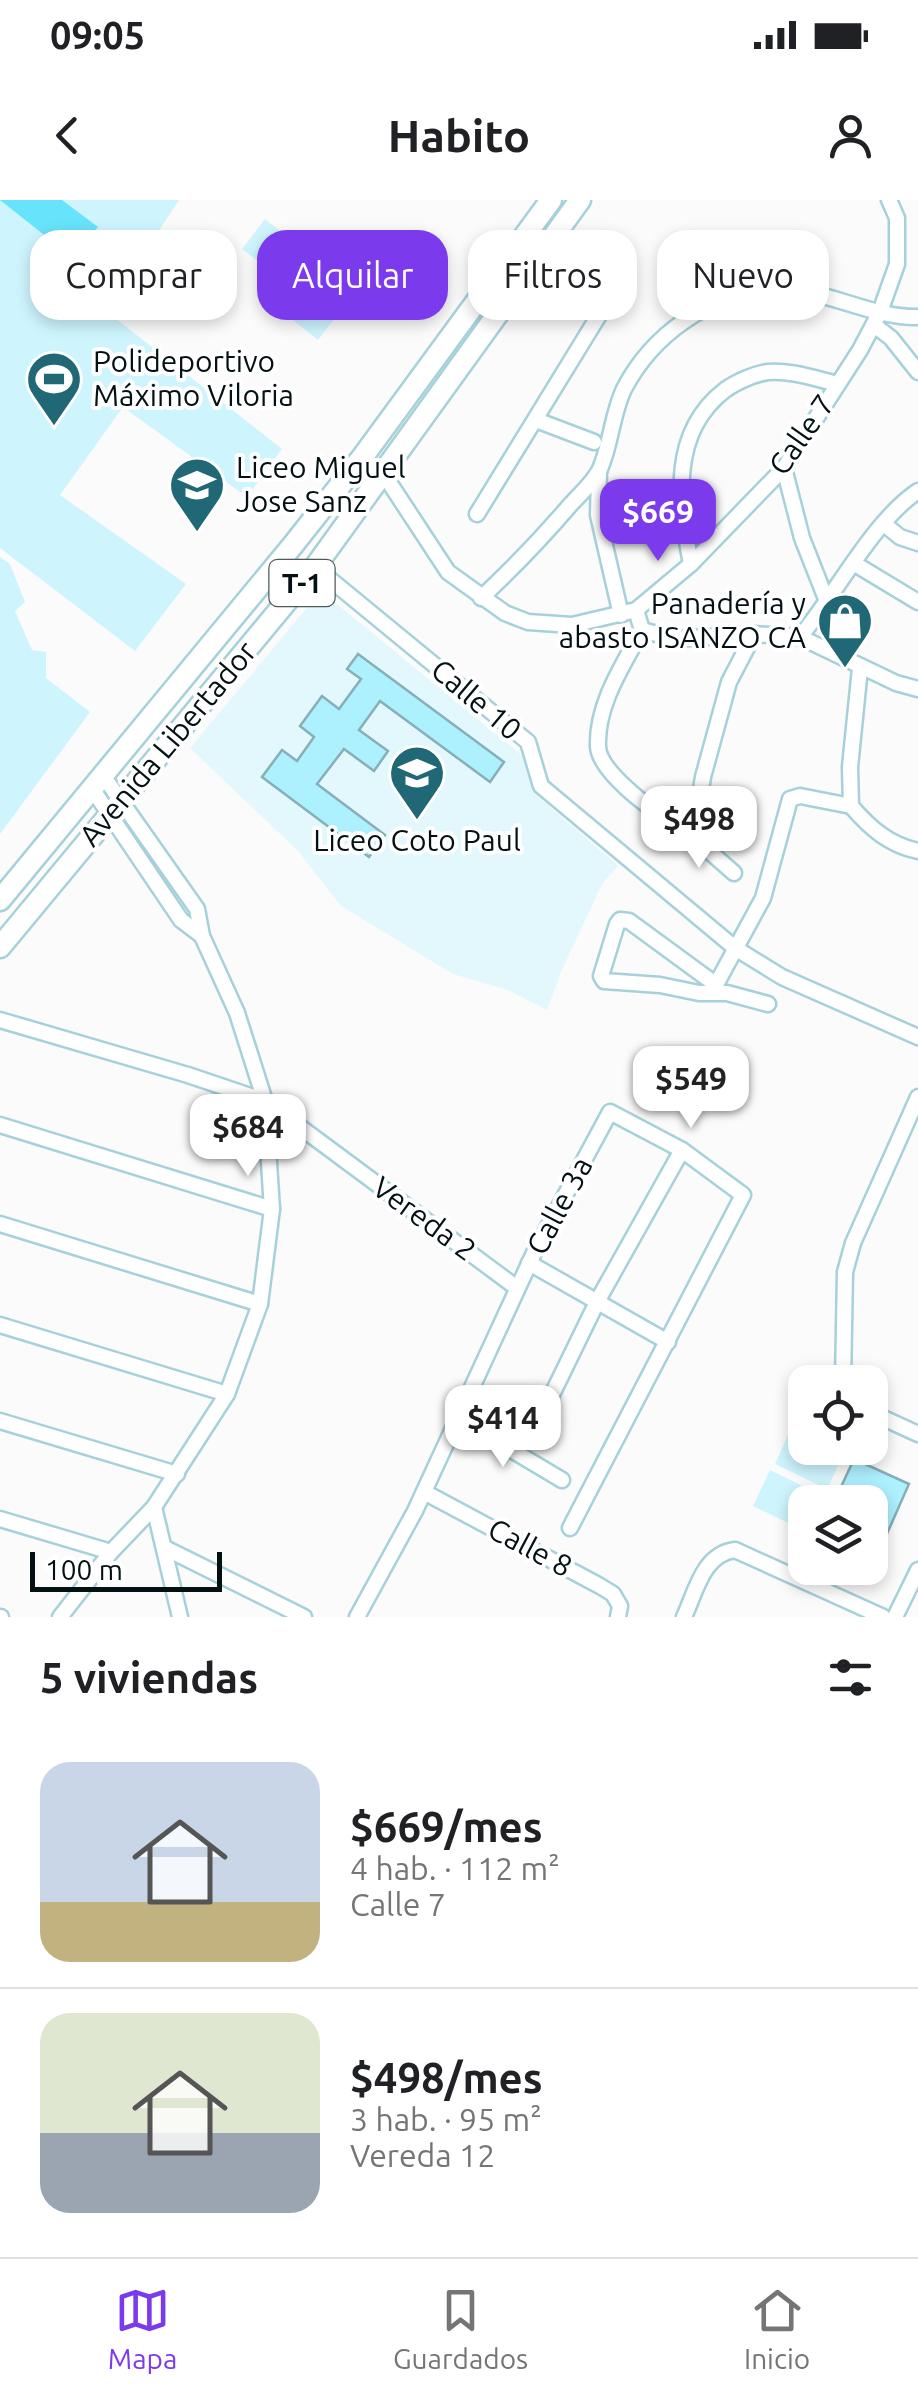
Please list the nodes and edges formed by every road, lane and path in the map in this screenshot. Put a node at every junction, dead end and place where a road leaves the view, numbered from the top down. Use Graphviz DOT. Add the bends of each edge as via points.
graph roads {
  1 [pos="551,200"];
  2 [pos="580,200"];
  3 [pos="889,200"];
  4 [pos="559,230"];
  5 [pos="918,317"];
  6 [pos="877,319"];
  7 [pos="494,320"];
  8 [pos="596,320"];
  9 [pos="918,372"];
  10 [pos="838,384"];
  11 [pos="536,420"];
  12 [pos="594,442"];
  13 [pos="784,468"];
  14 [pos="599,471"];
  15 [pos="383,473"];
  16 [pos="918,491"];
  17 [pos="476,514"];
  18 [pos="884,524"];
  19 [pos="918,544"];
  20 [pos="692,564"];
  21 [pos="855,564"];
  22 [pos="315,567"];
  23 [pos="481,598"];
  24 [pos="918,602"];
  25 [pos="828,604"];
  26 [pos="636,610"];
  27 [pos="621,615"];
  28 [pos="642,630"];
  29 [pos="754,634"];
  30 [pos="800,637"];
  31 [pos="860,668"];
  32 [pos="918,690"];
  33 [pos="98,784"];
  34 [pos="850,806"];
  35 [pos="116,808"];
  36 [pos="693,837"];
  37 [pos="918,852"];
  38 [pos="734,873"];
  39 [pos="0,900"];
  40 [pos="0,947"];
  41 [pos="735,948"];
  42 [pos="713,988"];
  43 [pos="768,1004"];
  44 [pos="0,1020"];
  45 [pos="918,1038"];
  46 [pos="918,1097"];
  47 [pos="265,1102"];
  48 [pos="0,1126"];
  49 [pos="682,1150"];
  50 [pos="272,1209"];
  51 [pos="0,1224"];
  52 [pos="529,1263"];
  53 [pos="517,1288"];
  54 [pos="598,1300"];
  55 [pos="260,1304"];
  56 [pos="0,1326"];
  57 [pos="668,1342"];
  58 [pos="842,1365"];
  59 [pos="228,1394"];
  60 [pos="543,1413"];
  61 [pos="456,1417"];
  62 [pos="888,1420"];
  63 [pos="0,1421"];
  64 [pos="918,1434"];
  65 [pos="177,1474"];
  66 [pos="562,1480"];
  67 [pos="424,1492"];
  68 [pos="154,1506"];
  69 [pos="0,1519"];
  70 [pos="570,1528"];
  71 [pos="165,1548"];
  72 [pos="111,1552"];
  73 [pos="918,1570"];
  74 [pos="61,1616"];
  75 [pos="180,1617"];
  76 [pos="304,1617"];
  77 [pos="356,1617"];
  78 [pos="618,1617"];
  79 [pos="684,1617"];
  80 [pos="883,1617"];
  81 [pos="895,1617"];
  1 -- 33 [label="main road, Avenida Libertador / T-1" via="364,455"];
  2 -- 4 [label="main road, Avenida Libertador / T-1"];
  3 -- 6 [label="street, Calle 7" via="897,264"];
  5 -- 6 [label="street"];
  6 -- 9 [label="street"];
  6 -- 10 [label="street, Calle 7"];
  6 -- 14 [label="street" via="823,294 770,290 689,316 650,350 624,390"];
  7 -- 15 [label="main road, Avenida Libertador / T-1"];
  8 -- 11 [label="street"];
  10 -- 13 [label="street, Calle 7"];
  10 -- 20 [label="street" via="767,372 710,402 692,430 683,463 683,520"];
  11 -- 12 [label="street"];
  11 -- 17 [label="street"];
  13 -- 20 [label="street, Calle 7"];
  13 -- 25 [label="street"];
  14 -- 23 [label="street"];
  14 -- 27 [label="street" via="598,516"];
  15 -- 22 [label="main road, Avenida Libertador / T-1"];
  15 -- 23 [label="street, Calle 7" via="448,572"];
  16 -- 18 [label="street"];
  18 -- 19 [label="street"];
  18 -- 21 [label="street"];
  20 -- 26 [label="street, Calle 7"];
  21 -- 24 [label="street"];
  21 -- 25 [label="street"];
  22 -- 35 [label="main road, Avenida Libertador / T-1"];
  22 -- 41 [label="street, Calle 10" via="528,742 541,786"];
  23 -- 27 [label="street, Calle 7" via="528,622 572,625"];
  25 -- 30 [label="street"];
  26 -- 27 [label="street, Calle 7"];
  26 -- 28 [label="street"];
  28 -- 29 [label="street" via="675,639"];
  28 -- 36 [label="street" via="604,706 598,750 611,776"];
  29 -- 30 [label="street"];
  29 -- 36 [label="street" via="729,682"];
  30 -- 31 [label="street"];
  31 -- 32 [label="street"];
  31 -- 34 [label="street"];
  33 -- 35 [label="street"];
  33 -- 39 [label="main road, Avenida Libertador / T-1"];
  34 -- 37 [label="street" via="870,828"];
  34 -- 41 [label="street" via="790,799 770,880"];
  35 -- 40 [label="main road, Avenida Libertador / T-1"];
  35 -- 47 [label="street" via="181,920 202,936 237,1012"];
  36 -- 38 [label="street"];
  41 -- 42 [label="street"];
  41 -- 45 [label="street, Calle 10" via="782,977"];
  42 -- 42 [label="street" via="604,982 617,924 624,919 635,925"];
  42 -- 43 [label="street"];
  44 -- 47 [label="street, Vereda 2"];
  46 -- 58 [label="street" via="853,1243 845,1272"];
  47 -- 50 [label="street"];
  47 -- 53 [label="street, Vereda 2"];
  48 -- 50 [label="street"];
  49 -- 52 [label="street, Calle 3a" via="610,1112"];
  49 -- 54 [label="street"];
  49 -- 57 [label="street, Calle 3a" via="743,1195"];
  50 -- 55 [label="street"];
  51 -- 55 [label="street"];
  52 -- 53 [label="street, Calle 3a"];
  52 -- 54 [label="street"];
  53 -- 61 [label="street, Calle 3a"];
  54 -- 57 [label="street"];
  54 -- 60 [label="street"];
  55 -- 59 [label="street"];
  56 -- 59 [label="street"];
  57 -- 70 [label="street, Calle 3a"];
  59 -- 65 [label="street"];
  61 -- 66 [label="street"];
  61 -- 67 [label="street, Calle 3a"];
  62 -- 64 [label="street"];
  63 -- 65 [label="street"];
  65 -- 68 [label="street"];
  67 -- 77 [label="street, Calle 3a"];
  67 -- 78 [label="street, Calle 8" via="600,1586 620,1606"];
  68 -- 71 [label="street"];
  68 -- 72 [label="street"];
  69 -- 72 [label="street"];
  71 -- 75 [label="street"];
  71 -- 76 [label="street"];
  72 -- 74 [label="street"];
  73 -- 81 [label="street"];
  79 -- 80 [label="street" via="710,1561 735,1550"];
}
